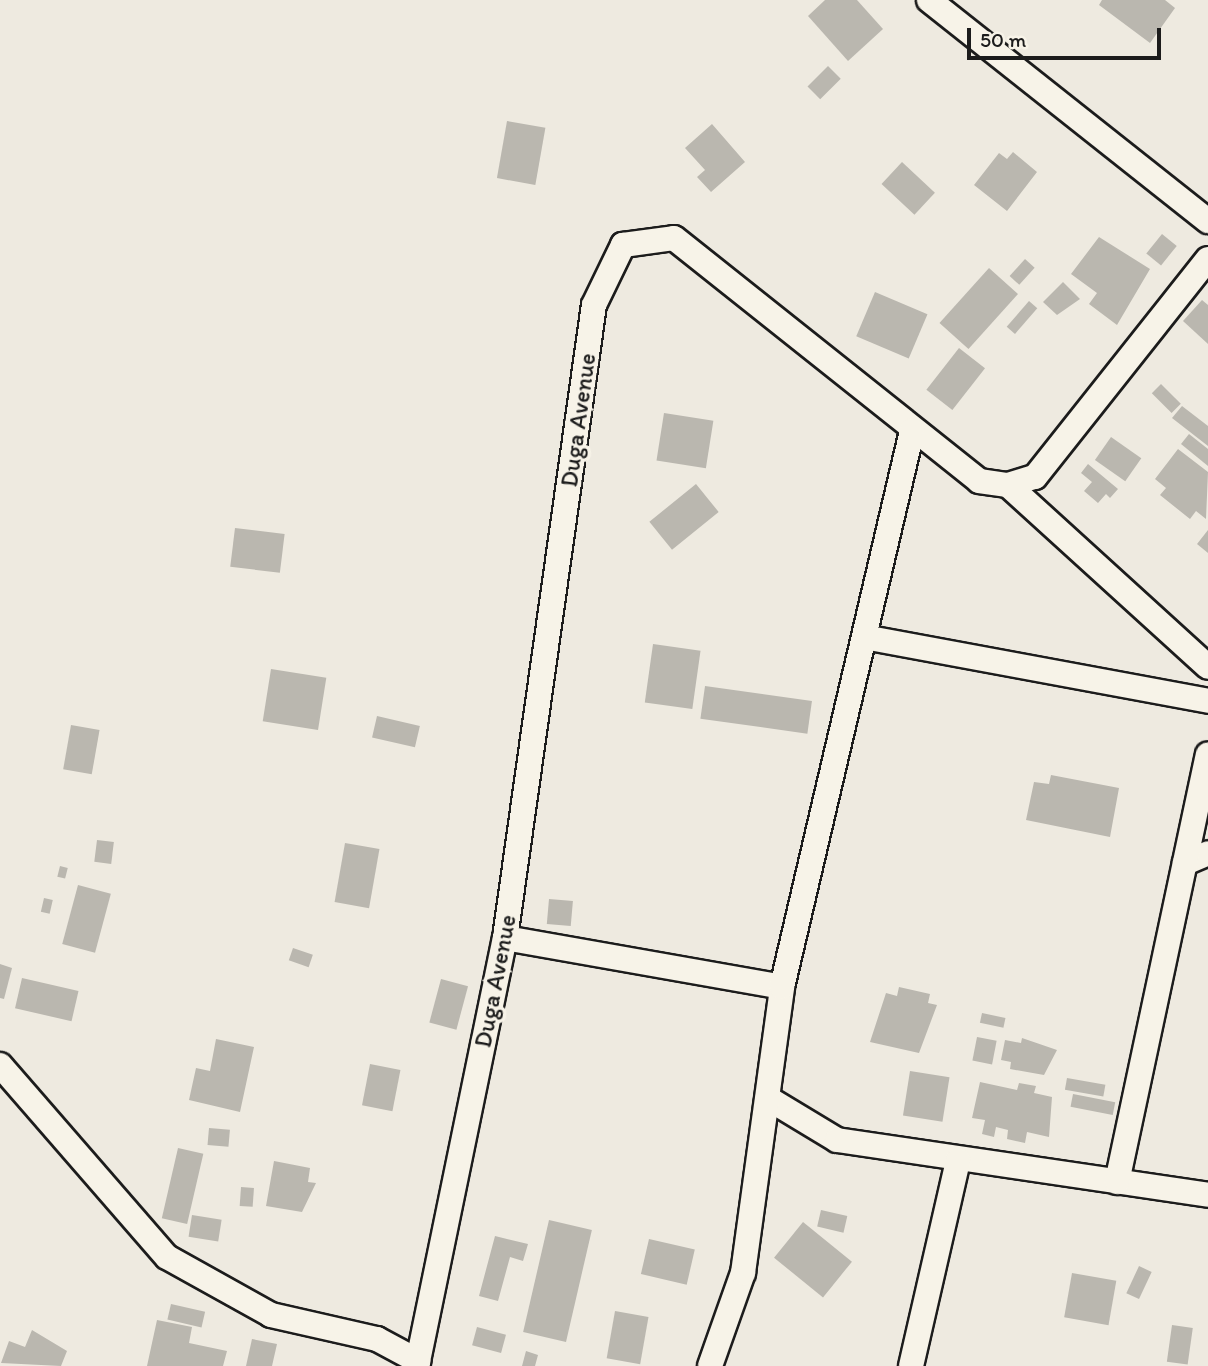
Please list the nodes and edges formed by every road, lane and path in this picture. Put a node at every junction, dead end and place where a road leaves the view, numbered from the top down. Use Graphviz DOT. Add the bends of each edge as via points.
graph roads {
  1 [pos="929,0"];
  2 [pos="1208,221"];
  3 [pos="1208,260"];
  4 [pos="912,431"];
  5 [pos="1008,485"];
  6 [pos="864,636"];
  7 [pos="1208,667"];
  8 [pos="1208,701"];
  9 [pos="1208,755"];
  10 [pos="1208,853"];
  11 [pos="1185,863"];
  12 [pos="505,938"];
  13 [pos="782,987"];
  14 [pos="0,1065"];
  15 [pos="769,1099"];
  16 [pos="958,1160"];
  17 [pos="1116,1181"];
  18 [pos="1208,1195"];
  19 [pos="417,1363"];
  20 [pos="710,1366"];
  21 [pos="911,1366"];
  1 -- 2 [label="street"];
  3 -- 5 [label="street" via="1035,477"];
  4 -- 5 [label="street, Duga Avenue" via="979,481"];
  4 -- 6 [label="street"];
  4 -- 12 [label="street, Duga Avenue" via="674,238 623,245 594,305"];
  5 -- 7 [label="street"];
  6 -- 8 [label="street"];
  6 -- 13 [label="street"];
  9 -- 11 [label="street"];
  10 -- 11 [label="street"];
  11 -- 17 [label="street"];
  12 -- 13 [label="street"];
  12 -- 19 [label="street, Duga Avenue"];
  13 -- 15 [label="street"];
  14 -- 19 [label="street" via="167,1257 271,1315 377,1339"];
  15 -- 16 [label="street" via="837,1140"];
  15 -- 20 [label="street" via="743,1273"];
  16 -- 17 [label="street"];
  16 -- 21 [label="street"];
  17 -- 18 [label="street"];
}
